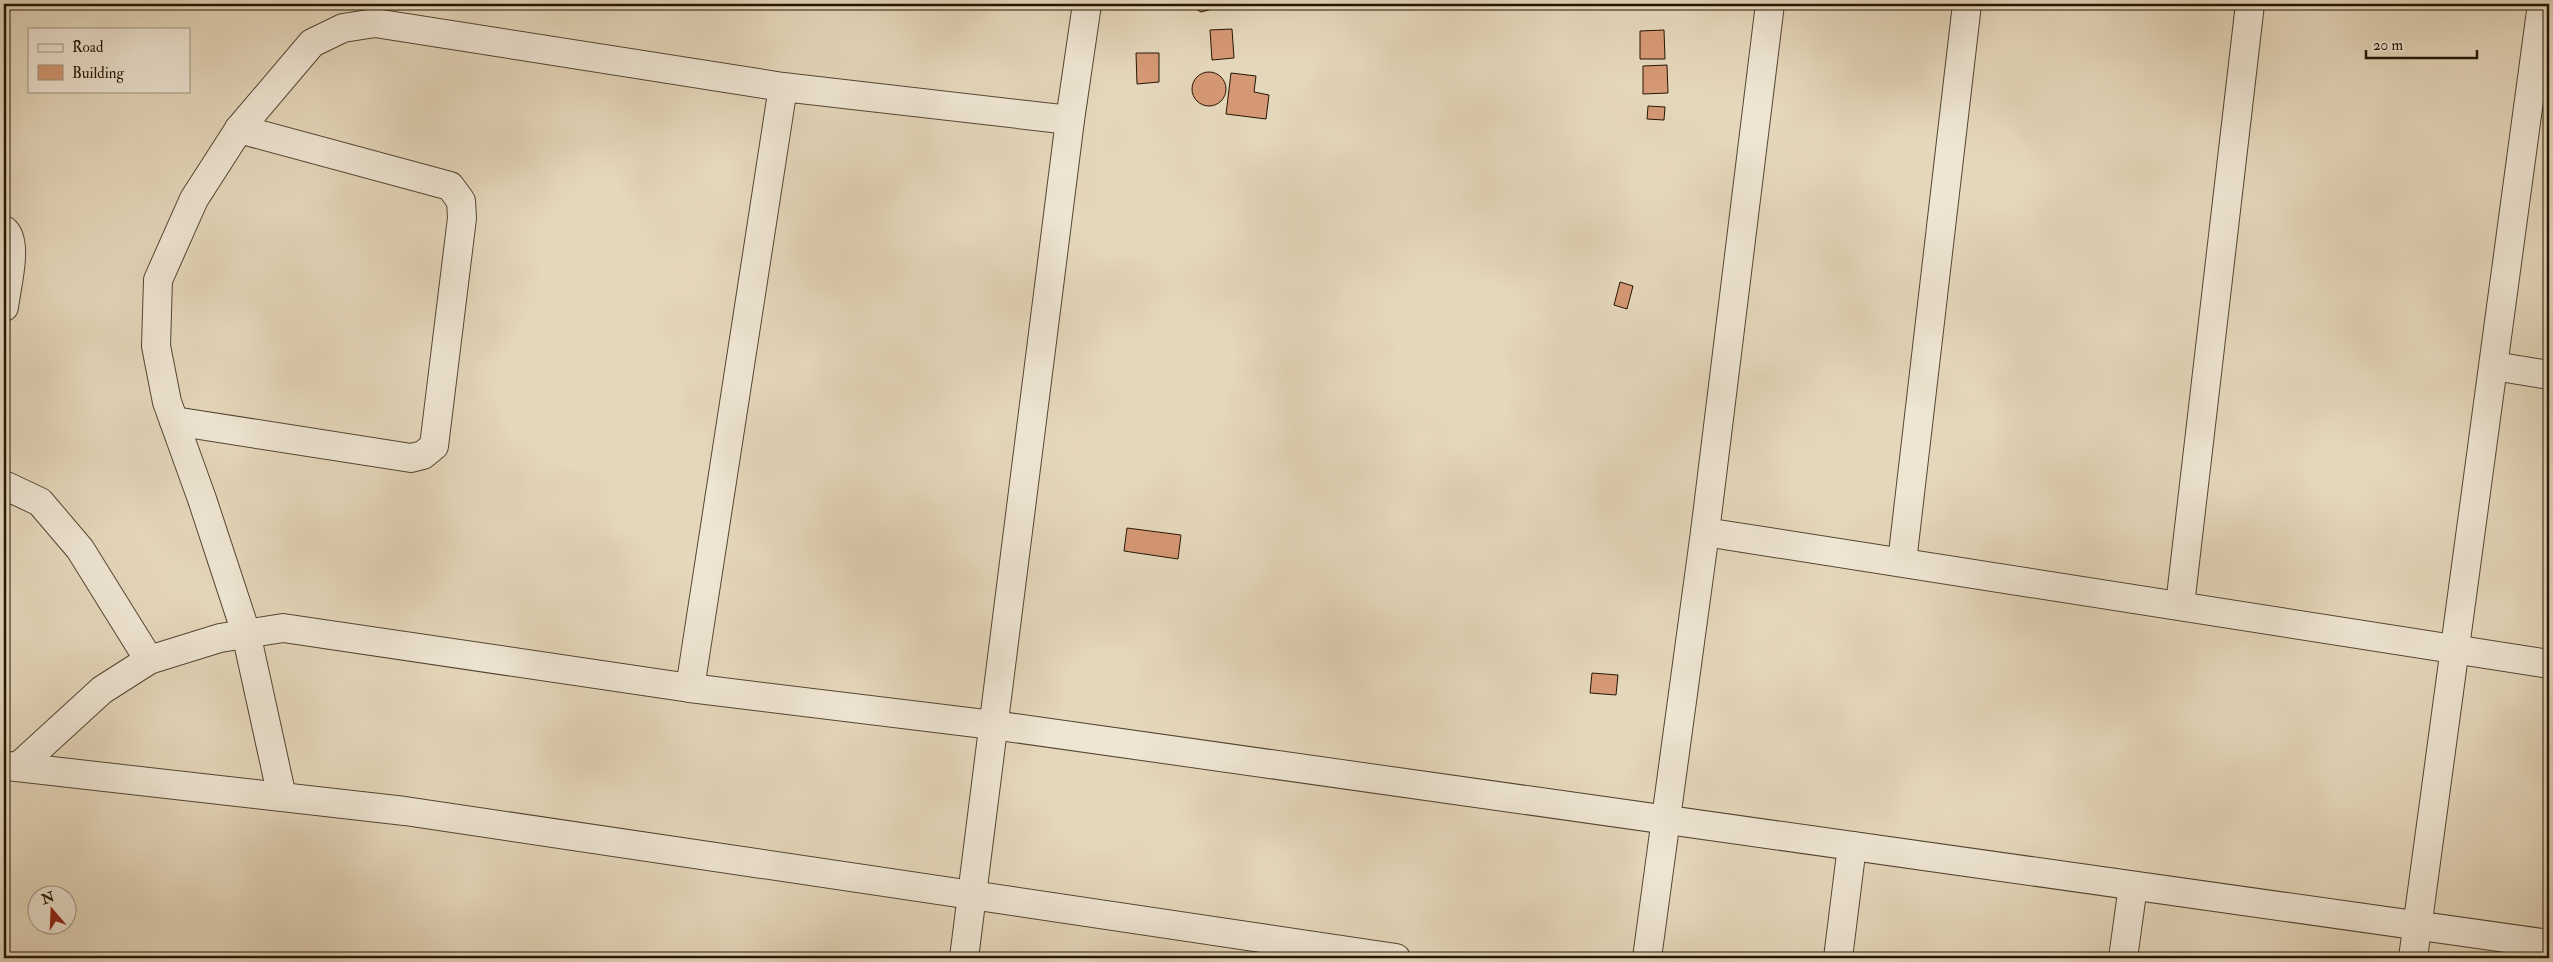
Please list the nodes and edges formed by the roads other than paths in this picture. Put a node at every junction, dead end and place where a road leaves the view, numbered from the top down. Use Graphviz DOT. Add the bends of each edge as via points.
graph roads {
  1 [pos="1087,4"];
  2 [pos="1770,4"];
  3 [pos="1967,4"];
  4 [pos="2250,4"];
  5 [pos="2542,4"];
  6 [pos="2540,86"];
  7 [pos="783,87"];
  8 [pos="1070,120"];
  9 [pos="239,129"];
  10 [pos="4,230"];
  11 [pos="4,307"];
  12 [pos="2494,366"];
  13 [pos="2549,375"];
  14 [pos="174,421"];
  15 [pos="4,485"];
  16 [pos="1705,532"];
  17 [pos="1902,562"];
  18 [pos="2180,605"];
  19 [pos="246,634"];
  20 [pos="2455,648"];
  21 [pos="149,660"];
  22 [pos="2549,664"];
  23 [pos="690,688"];
  24 [pos="994,725"];
  25 [pos="11,766"];
  26 [pos="282,797"];
  27 [pos="1664,820"];
  28 [pos="1852,846"];
  29 [pos="2133,886"];
  30 [pos="970,896"];
  31 [pos="2418,925"];
  32 [pos="2549,944"];
  33 [pos="964,958"];
  34 [pos="1396,958"];
  35 [pos="1647,958"];
  36 [pos="1838,958"];
  37 [pos="2123,958"];
  38 [pos="2413,958"];
  1 -- 8 [label="street"];
  2 -- 16 [label="street"];
  3 -- 17 [label="street"];
  4 -- 18 [label="street"];
  5 -- 6 [label="street"];
  6 -- 12 [label="street"];
  7 -- 8 [label="street"];
  7 -- 9 [label="street" via="375,23 343,28 312,43"];
  7 -- 23 [label="street"];
  8 -- 24 [label="street"];
  9 -- 14 [label="street" via="194,199 158,280 156,346"];
  9 -- 14 [label="street" via="450,186 461,201 462,218 434,446 423,455 411,458"];
  10 -- 11 [label="street" via="12,251"];
  12 -- 13 [label="street"];
  12 -- 20 [label="street"];
  14 -- 19 [label="street"];
  15 -- 21 [label="street" via="40,502 80,549"];
  16 -- 17 [label="street"];
  16 -- 27 [label="street"];
  17 -- 18 [label="street"];
  18 -- 20 [label="street"];
  19 -- 21 [label="street" via="220,638"];
  19 -- 23 [label="street" via="283,628"];
  19 -- 26 [label="street"];
  20 -- 22 [label="street"];
  20 -- 31 [label="street"];
  21 -- 25 [label="street" via="102,690"];
  23 -- 24 [label="street"];
  24 -- 27 [label="street"];
  24 -- 30 [label="street"];
  25 -- 26 [label="street"];
  26 -- 30 [label="street" via="406,811"];
  27 -- 28 [label="street"];
  27 -- 35 [label="street"];
  28 -- 29 [label="street"];
  28 -- 36 [label="street"];
  29 -- 31 [label="street"];
  29 -- 37 [label="street"];
  30 -- 33 [label="street"];
  30 -- 34 [label="street"];
  31 -- 32 [label="street"];
  31 -- 38 [label="street"];
}
